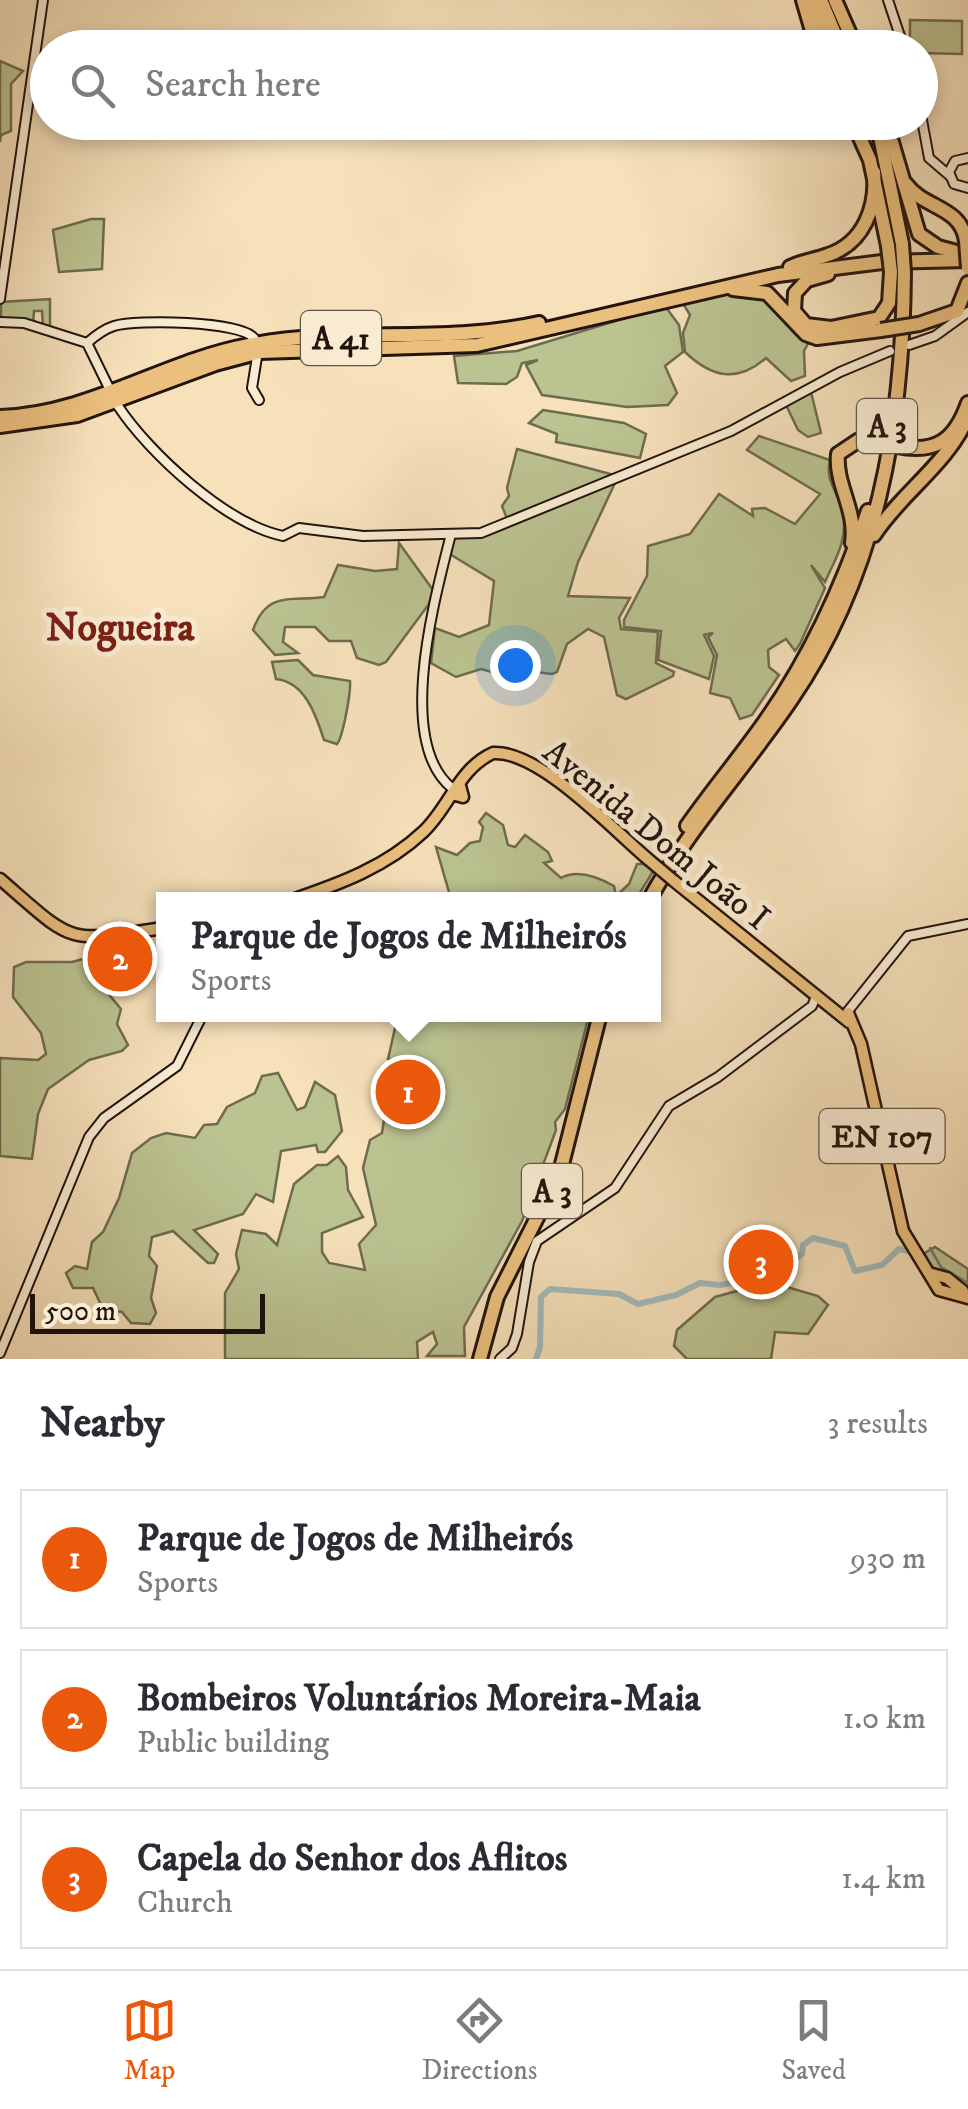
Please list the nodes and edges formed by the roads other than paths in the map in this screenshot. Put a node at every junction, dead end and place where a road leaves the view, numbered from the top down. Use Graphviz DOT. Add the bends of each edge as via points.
graph roads {
  1 [pos="43,0"];
  2 [pos="803,0"];
  3 [pos="818,0"];
  4 [pos="888,0"];
  5 [pos="834,2"];
  6 [pos="39,30"];
  7 [pos="812,30"];
  8 [pos="826,30"];
  9 [pos="834,30"];
  10 [pos="840,30"];
  11 [pos="849,30"];
  12 [pos="898,30"];
  13 [pos="30,90"];
  14 [pos="863,140"];
  15 [pos="868,140"];
  16 [pos="873,140"];
  17 [pos="880,140"];
  18 [pos="891,140"];
  19 [pos="926,140"];
  20 [pos="876,152"];
  21 [pos="968,158"];
  22 [pos="947,166"];
  23 [pos="874,172"];
  24 [pos="902,178"];
  25 [pos="965,189"];
  26 [pos="895,245"];
  27 [pos="966,259"];
  28 [pos="790,266"];
  29 [pos="897,271"];
  30 [pos="829,274"];
  31 [pos="968,283"];
  32 [pos="734,290"];
  33 [pos="0,298"];
  34 [pos="662,300"];
  35 [pos="968,312"];
  36 [pos="0,322"];
  37 [pos="254,338"];
  38 [pos="88,343"];
  39 [pos="909,345"];
  40 [pos="890,351"];
  41 [pos="257,357"];
  42 [pos="110,388"];
  43 [pos="259,400"];
  44 [pos="968,403"];
  45 [pos="118,406"];
  46 [pos="968,416"];
  47 [pos="0,417"];
  48 [pos="0,426"];
  49 [pos="879,443"];
  50 [pos="897,446"];
  51 [pos="451,534"];
  52 [pos="864,555"];
  53 [pos="846,575"];
  54 [pos="455,790"];
  55 [pos="0,879"];
  56 [pos="312,892"];
  57 [pos="645,892"];
  58 [pos="654,892"];
  59 [pos="968,924"];
  60 [pos="156,929"];
  61 [pos="818,1001"];
  62 [pos="843,1011"];
  63 [pos="199,1022"];
  64 [pos="590,1022"];
  65 [pos="598,1022"];
  66 [pos="968,1296"];
  67 [pos="0,1353"];
  68 [pos="472,1359"];
  69 [pos="480,1359"];
  70 [pos="500,1359"];
  1 -- 6 [label="street"];
  2 -- 7 [label="highway"];
  3 -- 8 [label="highway"];
  3 -- 9 [label="highway"];
  4 -- 12 [label="street"];
  5 -- 10 [label="highway"];
  5 -- 11 [label="highway"];
  13 -- 33 [label="street"];
  14 -- 23 [label="highway"];
  15 -- 20 [label="highway"];
  16 -- 20 [label="highway"];
  17 -- 26 [label="highway"];
  18 -- 24 [label="highway"];
  19 -- 22 [label="street" via="929,158"];
  20 -- 26 [label="highway"];
  21 -- 22 [label="street"];
  22 -- 25 [label="street"];
  23 -- 26 [label="highway"];
  23 -- 28 [label="highway" via="873,205 854,238 831,254"];
  24 -- 27 [label="highway" via="914,194 955,216"];
  24 -- 27 [label="highway" via="919,234"];
  26 -- 29 [label="highway, bridge"];
  27 -- 28 [label="highway, A 41" via="872,256"];
  27 -- 30 [label="highway"];
  27 -- 34 [label="highway, A 41" via="816,269"];
  28 -- 47 [label="highway, A 41" via="478,335 250,344 79,404"];
  29 -- 30 [label="highway" via="879,318 806,326 794,310 794,293"];
  29 -- 52 [label="highway, A 3" via="896,420"];
  29 -- 53 [label="highway, A 3" via="886,430"];
  30 -- 32 [label="highway"];
  31 -- 32 [label="highway, bridge" via="957,311 918,324 816,338 794,324 776,299"];
  32 -- 34 [label="highway"];
  34 -- 48 [label="highway, A 41" via="476,344 254,353 83,413"];
  35 -- 39 [label="street"];
  36 -- 38 [label="street"];
  37 -- 38 [label="street" via="234,326 137,323 114,326"];
  38 -- 42 [label="street"];
  40 -- 51 [label="street" via="643,469 488,530"];
  41 -- 43 [label="street" via="252,384"];
  44 -- 50 [label="highway" via="948,440 926,450"];
  45 -- 51 [label="street" via="132,427 220,506 266,531"];
  46 -- 52 [label="highway" via="950,451 894,505"];
  49 -- 53 [label="highway" via="859,440 838,454 854,522"];
  51 -- 54 [label="street" via="419,706 430,761"];
  52 -- 58 [label="highway, A 3" via="792,698"];
  53 -- 57 [label="highway, A 3" via="790,683"];
  54 -- 56 [label="main road, Avenida Dom João I" via="419,836 373,867"];
  54 -- 61 [label="main road, Avenida Dom João I, bridge" via="484,758 512,755 542,770"];
  55 -- 60 [label="main road" via="73,936"];
  59 -- 62 [label="street" via="908,936"];
  61 -- 62 [label="main road, Avenida Dom João I"];
  61 -- 70 [label="street" via="669,1106 615,1188 537,1241 517,1334"];
  62 -- 66 [label="main road, EN 107" via="856,1030 907,1241 927,1270"];
  63 -- 67 [label="street" via="177,1066 89,1136"];
  64 -- 68 [label="highway, A 3" via="552,1171 494,1284"];
  65 -- 69 [label="highway, A 3" via="564,1160 497,1297"];
}
